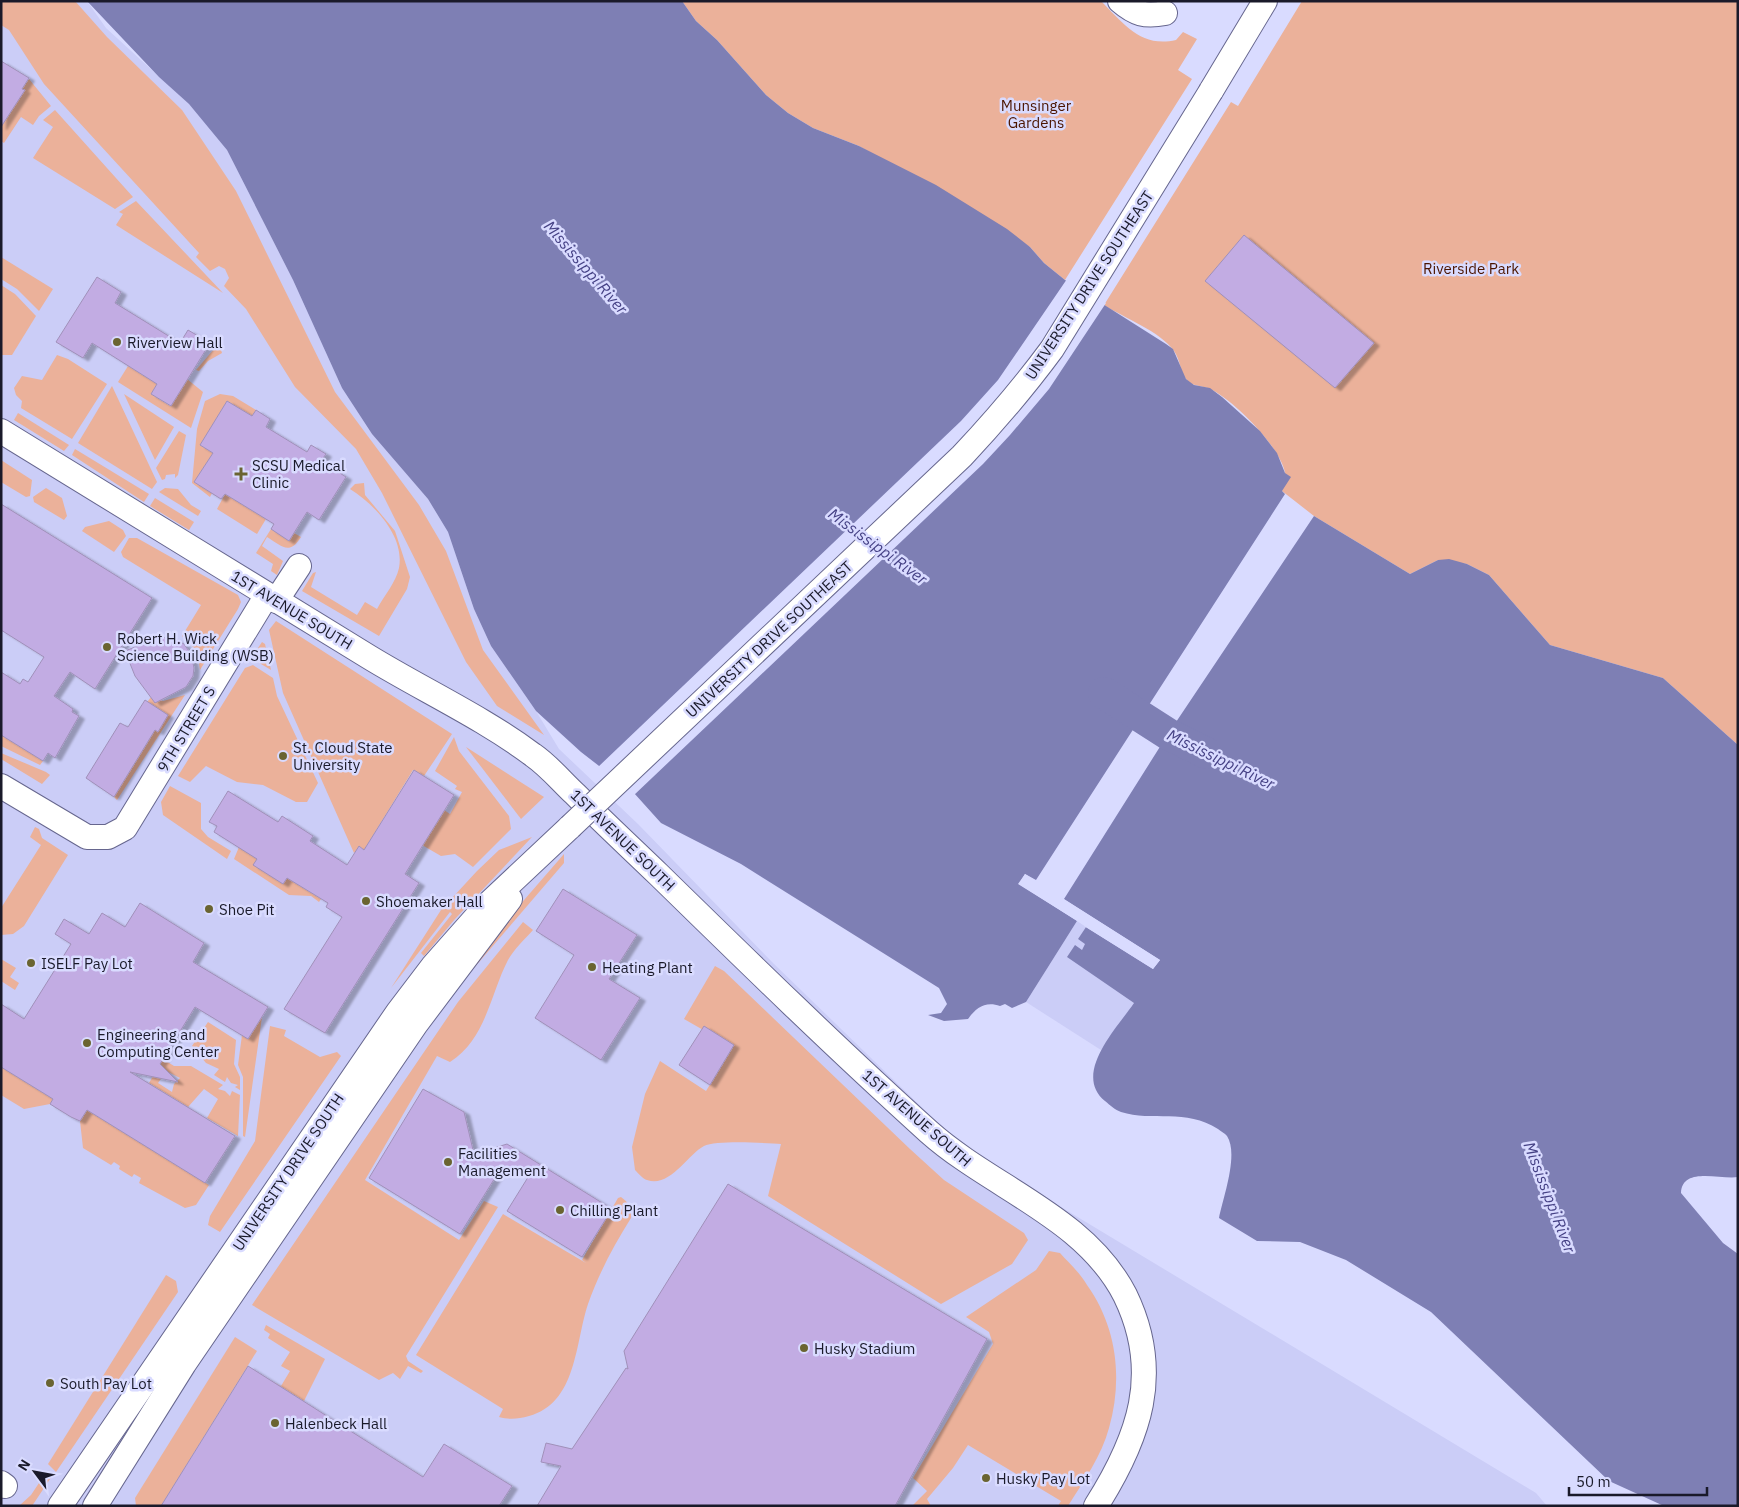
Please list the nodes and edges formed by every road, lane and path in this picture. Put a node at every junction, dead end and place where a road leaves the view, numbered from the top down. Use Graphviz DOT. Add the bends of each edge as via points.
graph roads {
  1 [pos="1120,1"];
  2 [pos="1265,1"];
  3 [pos="1165,13"];
  4 [pos="1,431"];
  5 [pos="299,566"];
  6 [pos="272,598"];
  7 [pos="1,786"];
  8 [pos="570,827"];
  9 [pos="540,857"];
  10 [pos="60,1506"];
  11 [pos="95,1506"];
  12 [pos="1096,1506"];
  1 -- 3 [label="street" via="1127,8 1149,16"];
  2 -- 8 [label="street, UNIVERSITY DRIVE SOUTHEAST, bridge" via="1052,349 1022,389 962,456"];
  4 -- 6 [label="street, 1ST AVENUE SOUTH"];
  5 -- 6 [label="street, 9TH STREET S"];
  6 -- 7 [label="street, 9TH STREET S" via="129,822 115,833 98,838 78,833"];
  6 -- 12 [label="street, 1ST AVENUE SOUTH" via="512,741 555,773 872,1081 930,1133 973,1167 1072,1232 1098,1256 1112,1274 1136,1325 1143,1358 1143,1386 1137,1426 1118,1472"];
  8 -- 9 [label="street, UNIVERSITY DRIVE SOUTH"];
  9 -- 10 [label="street, UNIVERSITY DRIVE SOUTH" via="487,904 398,1012"];
  9 -- 11 [label="street, UNIVERSITY DRIVE SOUTH" via="416,1024 184,1364"];
}
